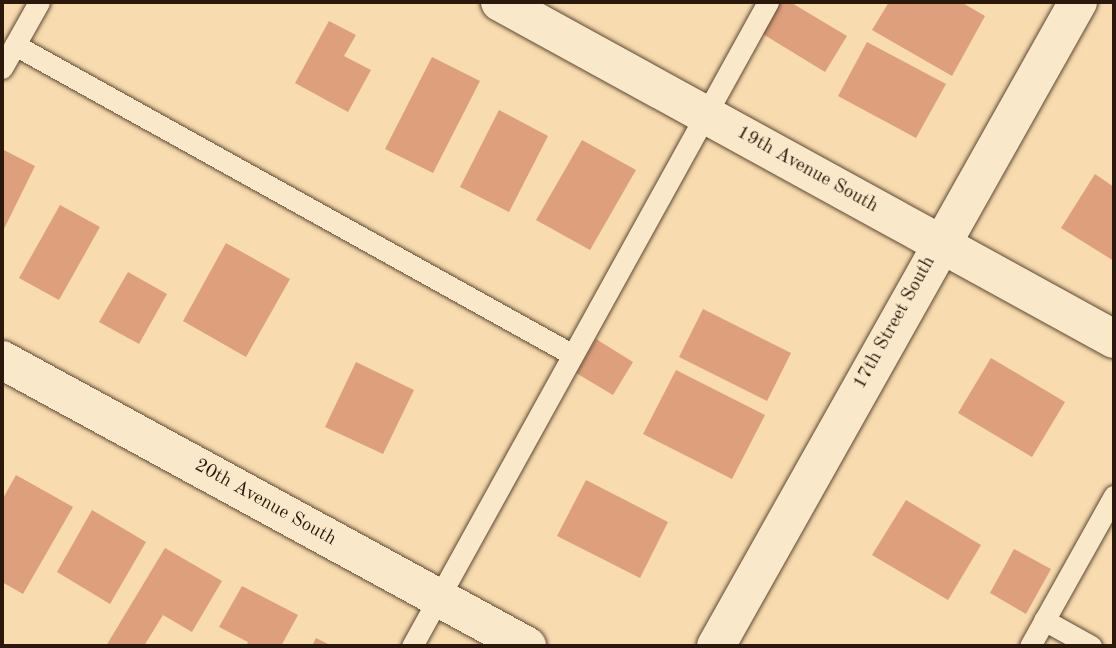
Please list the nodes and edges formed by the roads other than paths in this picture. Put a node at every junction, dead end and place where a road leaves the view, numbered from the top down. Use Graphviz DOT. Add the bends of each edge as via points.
graph roads {
  1 [pos="38,2"];
  2 [pos="500,2"];
  3 [pos="768,2"];
  4 [pos="1078,2"];
  5 [pos="15,45"];
  6 [pos="2,68"];
  7 [pos="706,115"];
  8 [pos="939,243"];
  9 [pos="1114,339"];
  10 [pos="573,355"];
  11 [pos="2,360"];
  12 [pos="1114,496"];
  13 [pos="438,598"];
  14 [pos="1044,620"];
  15 [pos="411,646"];
  16 [pos="527,646"];
  17 [pos="716,646"];
  18 [pos="1030,646"];
  19 [pos="1091,646"];
  1 -- 5 [label="lane"];
  2 -- 7 [label="street, 19th Avenue South"];
  3 -- 7 [label="lane"];
  4 -- 8 [label="street, 17th Street South"];
  5 -- 6 [label="lane"];
  5 -- 10 [label="lane"];
  7 -- 8 [label="street, 19th Avenue South"];
  7 -- 10 [label="lane"];
  8 -- 9 [label="street, 19th Avenue South"];
  8 -- 17 [label="street, 17th Street South"];
  10 -- 13 [label="lane"];
  11 -- 13 [label="street, 20th Avenue South"];
  12 -- 14 [label="lane"];
  13 -- 15 [label="lane"];
  13 -- 16 [label="street, 20th Avenue South"];
  14 -- 18 [label="lane"];
  14 -- 19 [label="lane"];
}
